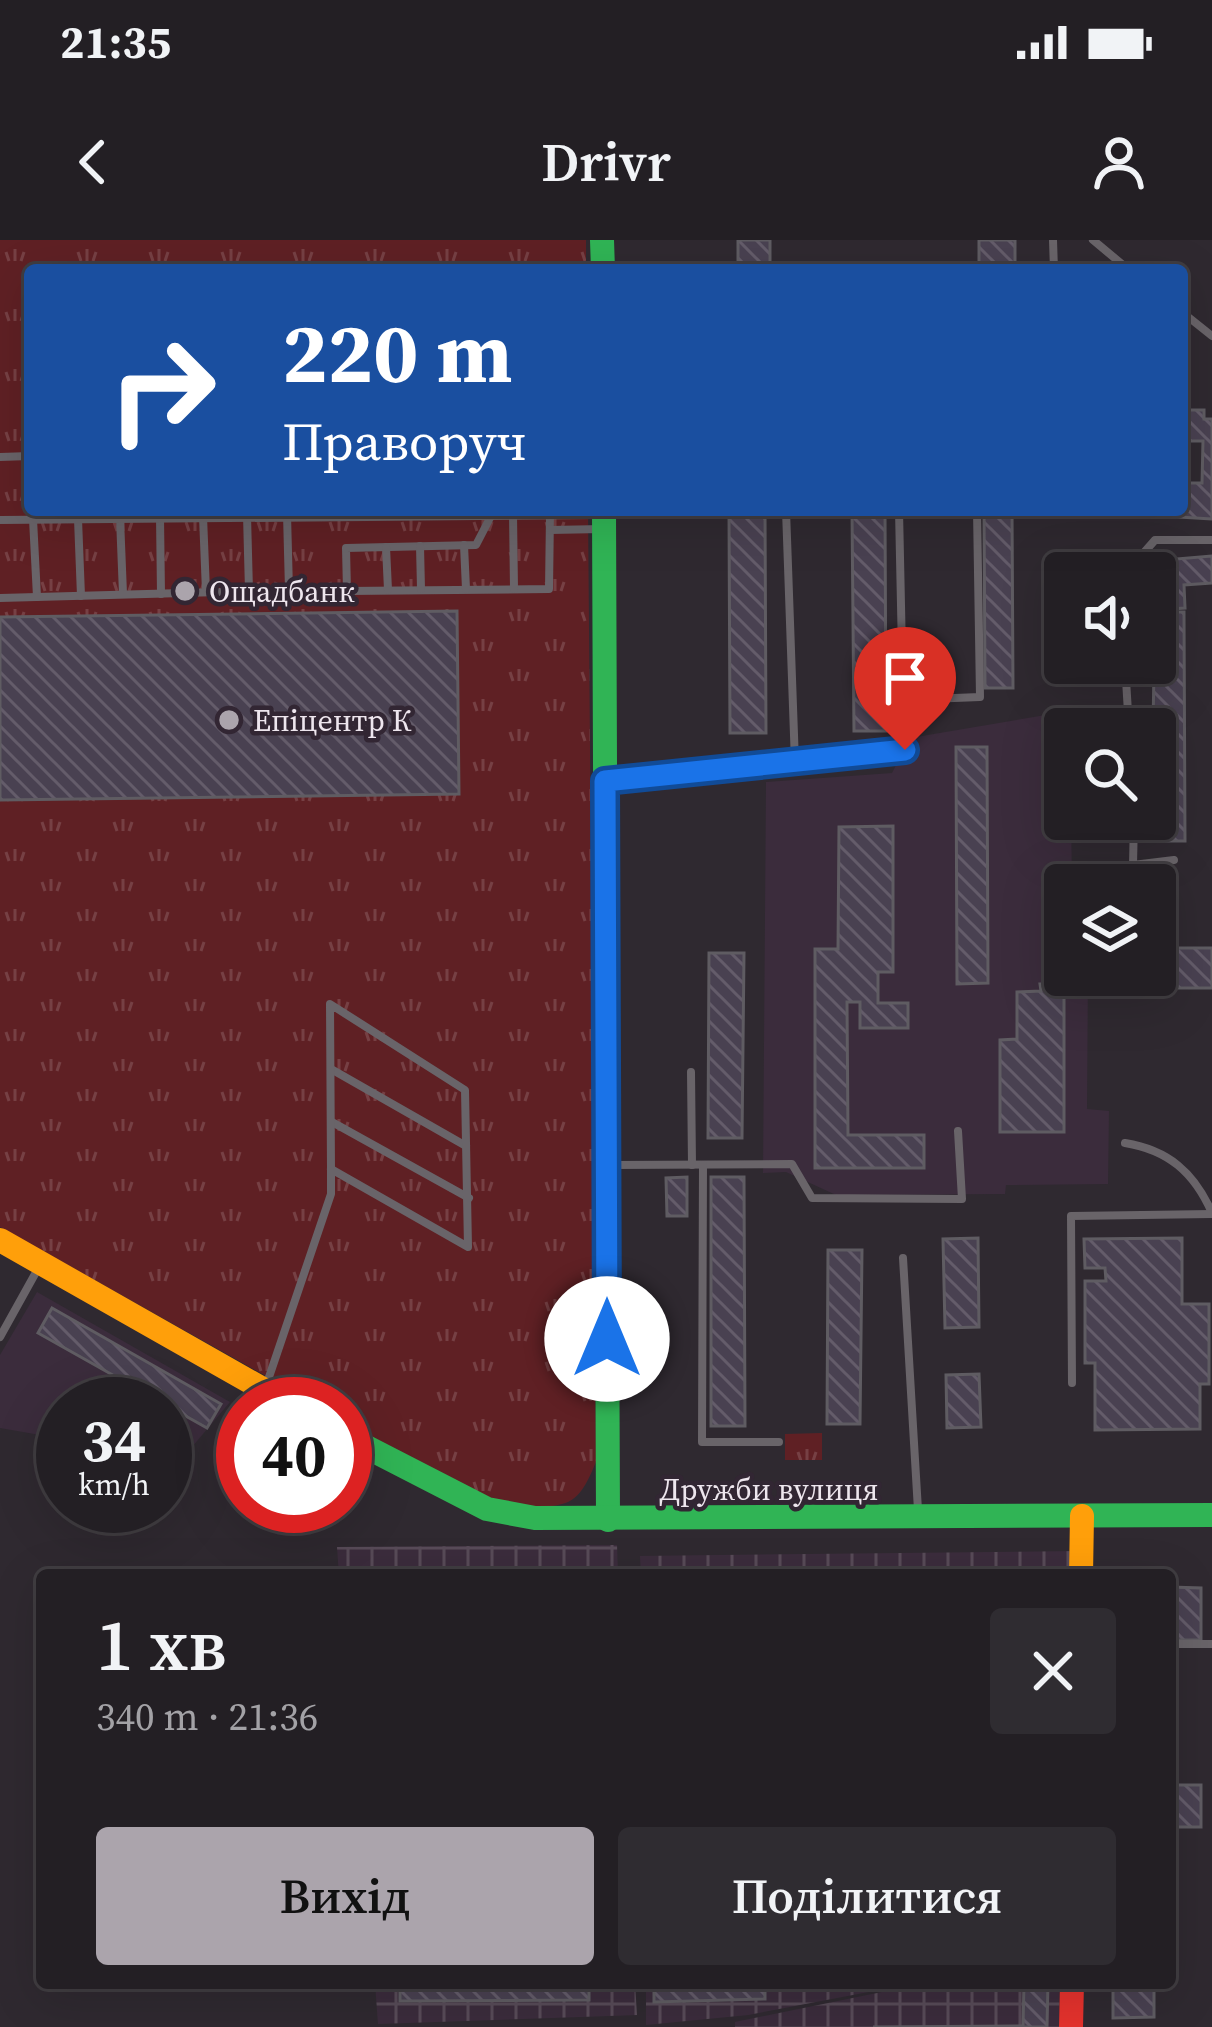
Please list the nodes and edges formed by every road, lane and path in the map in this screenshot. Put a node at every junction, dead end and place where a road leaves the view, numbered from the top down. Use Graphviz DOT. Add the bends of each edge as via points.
graph roads {
  1 [pos="1093,240"];
  2 [pos="1122,264"];
  3 [pos="1188,317"];
  4 [pos="1212,336"];
  5 [pos="203,516"];
  6 [pos="247,516"];
  7 [pos="287,516"];
  8 [pos="491,516"];
  9 [pos="513,516"];
  10 [pos="550,516"];
  11 [pos="786,516"];
  12 [pos="899,516"];
  13 [pos="977,516"];
  14 [pos="120,517"];
  15 [pos="160,517"];
  16 [pos="78,518"];
  17 [pos="604,518"];
  18 [pos="33,519"];
  19 [pos="0,520"];
  20 [pos="550,530"];
  21 [pos="1212,540"];
  22 [pos="464,545"];
  23 [pos="420,546"];
  24 [pos="386,547"];
  25 [pos="1144,552"];
  26 [pos="388,590"];
  27 [pos="421,590"];
  28 [pos="466,590"];
  29 [pos="514,590"];
  30 [pos="249,591"];
  31 [pos="206,592"];
  32 [pos="123,594"];
  33 [pos="161,594"];
  34 [pos="81,596"];
  35 [pos="37,597"];
  36 [pos="0,598"];
  37 [pos="903,700"];
  38 [pos="795,764"];
  39 [pos="605,781"];
  40 [pos="1133,840"];
  41 [pos="1174,860"];
  42 [pos="330,1068"];
  43 [pos="691,1072"];
  44 [pos="331,1121"];
  45 [pos="958,1131"];
  46 [pos="1125,1143"];
  47 [pos="466,1146"];
  48 [pos="606,1165"];
  49 [pos="692,1165"];
  50 [pos="703,1165"];
  51 [pos="331,1168"];
  52 [pos="469,1198"];
  53 [pos="1212,1214"];
  54 [pos="0,1240"];
  55 [pos="903,1258"];
  56 [pos="41,1263"];
  57 [pos="0,1337"];
  58 [pos="241,1377"];
  59 [pos="268,1377"];
  60 [pos="1072,1383"];
  61 [pos="779,1442"];
  62 [pos="372,1450"];
  63 [pos="1212,1515"];
  64 [pos="1082,1516"];
  65 [pos="919,1518"];
  66 [pos="608,1520"];
  67 [pos="1081,1569"];
  68 [pos="1176,1644"];
  69 [pos="1212,1644"];
  70 [pos="1072,1989"];
  71 [pos="1071,2027"];
  1 -- 2 [label="lane"];
  3 -- 4 [label="lane"];
  5 -- 15 [label="lane"];
  5 -- 31 [label="lane"];
  6 -- 30 [label="lane"];
  7 -- 30 [label="lane" via="289,590"];
  8 -- 22 [label="lane" via="476,544"];
  9 -- 29 [label="lane"];
  10 -- 20 [label="lane"];
  11 -- 38 [label="lane"];
  12 -- 37 [label="lane"];
  13 -- 37 [label="lane" via="980,697"];
  14 -- 15 [label="lane"];
  14 -- 16 [label="lane"];
  14 -- 32 [label="lane"];
  15 -- 33 [label="lane"];
  16 -- 18 [label="lane"];
  16 -- 34 [label="lane"];
  17 -- 20 [label="lane"];
  17 -- 39 [label="street"];
  18 -- 19 [label="lane"];
  18 -- 35 [label="lane"];
  20 -- 29 [label="lane" via="549,589"];
  21 -- 25 [label="lane" via="1155,540"];
  22 -- 23 [label="lane"];
  22 -- 28 [label="lane"];
  23 -- 24 [label="lane"];
  23 -- 27 [label="lane"];
  24 -- 26 [label="lane"];
  24 -- 26 [label="lane" via="346,548 347,591"];
  26 -- 27 [label="lane"];
  27 -- 28 [label="lane"];
  28 -- 29 [label="lane"];
  30 -- 31 [label="lane"];
  31 -- 33 [label="lane"];
  32 -- 33 [label="lane"];
  32 -- 34 [label="lane"];
  34 -- 35 [label="lane"];
  35 -- 36 [label="lane"];
  37 -- 38 [label="lane" via="905,750"];
  38 -- 39 [label="lane"];
  39 -- 48 [label="street"];
  40 -- 41 [label="lane" via="1132,865"];
  42 -- 44 [label="lane"];
  42 -- 47 [label="lane"];
  42 -- 47 [label="lane" via="330,1004 465,1090"];
  43 -- 49 [label="lane"];
  44 -- 51 [label="lane"];
  44 -- 52 [label="lane"];
  45 -- 50 [label="lane" via="962,1199 812,1198 792,1164"];
  46 -- 53 [label="lane" via="1160,1149 1201,1187"];
  47 -- 52 [label="lane"];
  48 -- 49 [label="lane"];
  48 -- 66 [label="street"];
  49 -- 50 [label="lane"];
  50 -- 61 [label="lane" via="702,1442"];
  51 -- 52 [label="lane" via="468,1247"];
  51 -- 59 [label="lane" via="331,1194"];
  53 -- 60 [label="lane" via="1071,1216"];
  54 -- 56 [label="street"];
  55 -- 65 [label="lane"];
  56 -- 57 [label="lane"];
  56 -- 58 [label="street"];
  62 -- 66 [label="street, Дружби вулиця" via="487,1510"];
  63 -- 64 [label="street, Дружби вулиця"];
  64 -- 65 [label="street, Дружби вулиця"];
  64 -- 67 [label="street"];
  65 -- 66 [label="street, Дружби вулиця"];
  68 -- 69 [label="lane"];
  70 -- 71 [label="street"];
}
